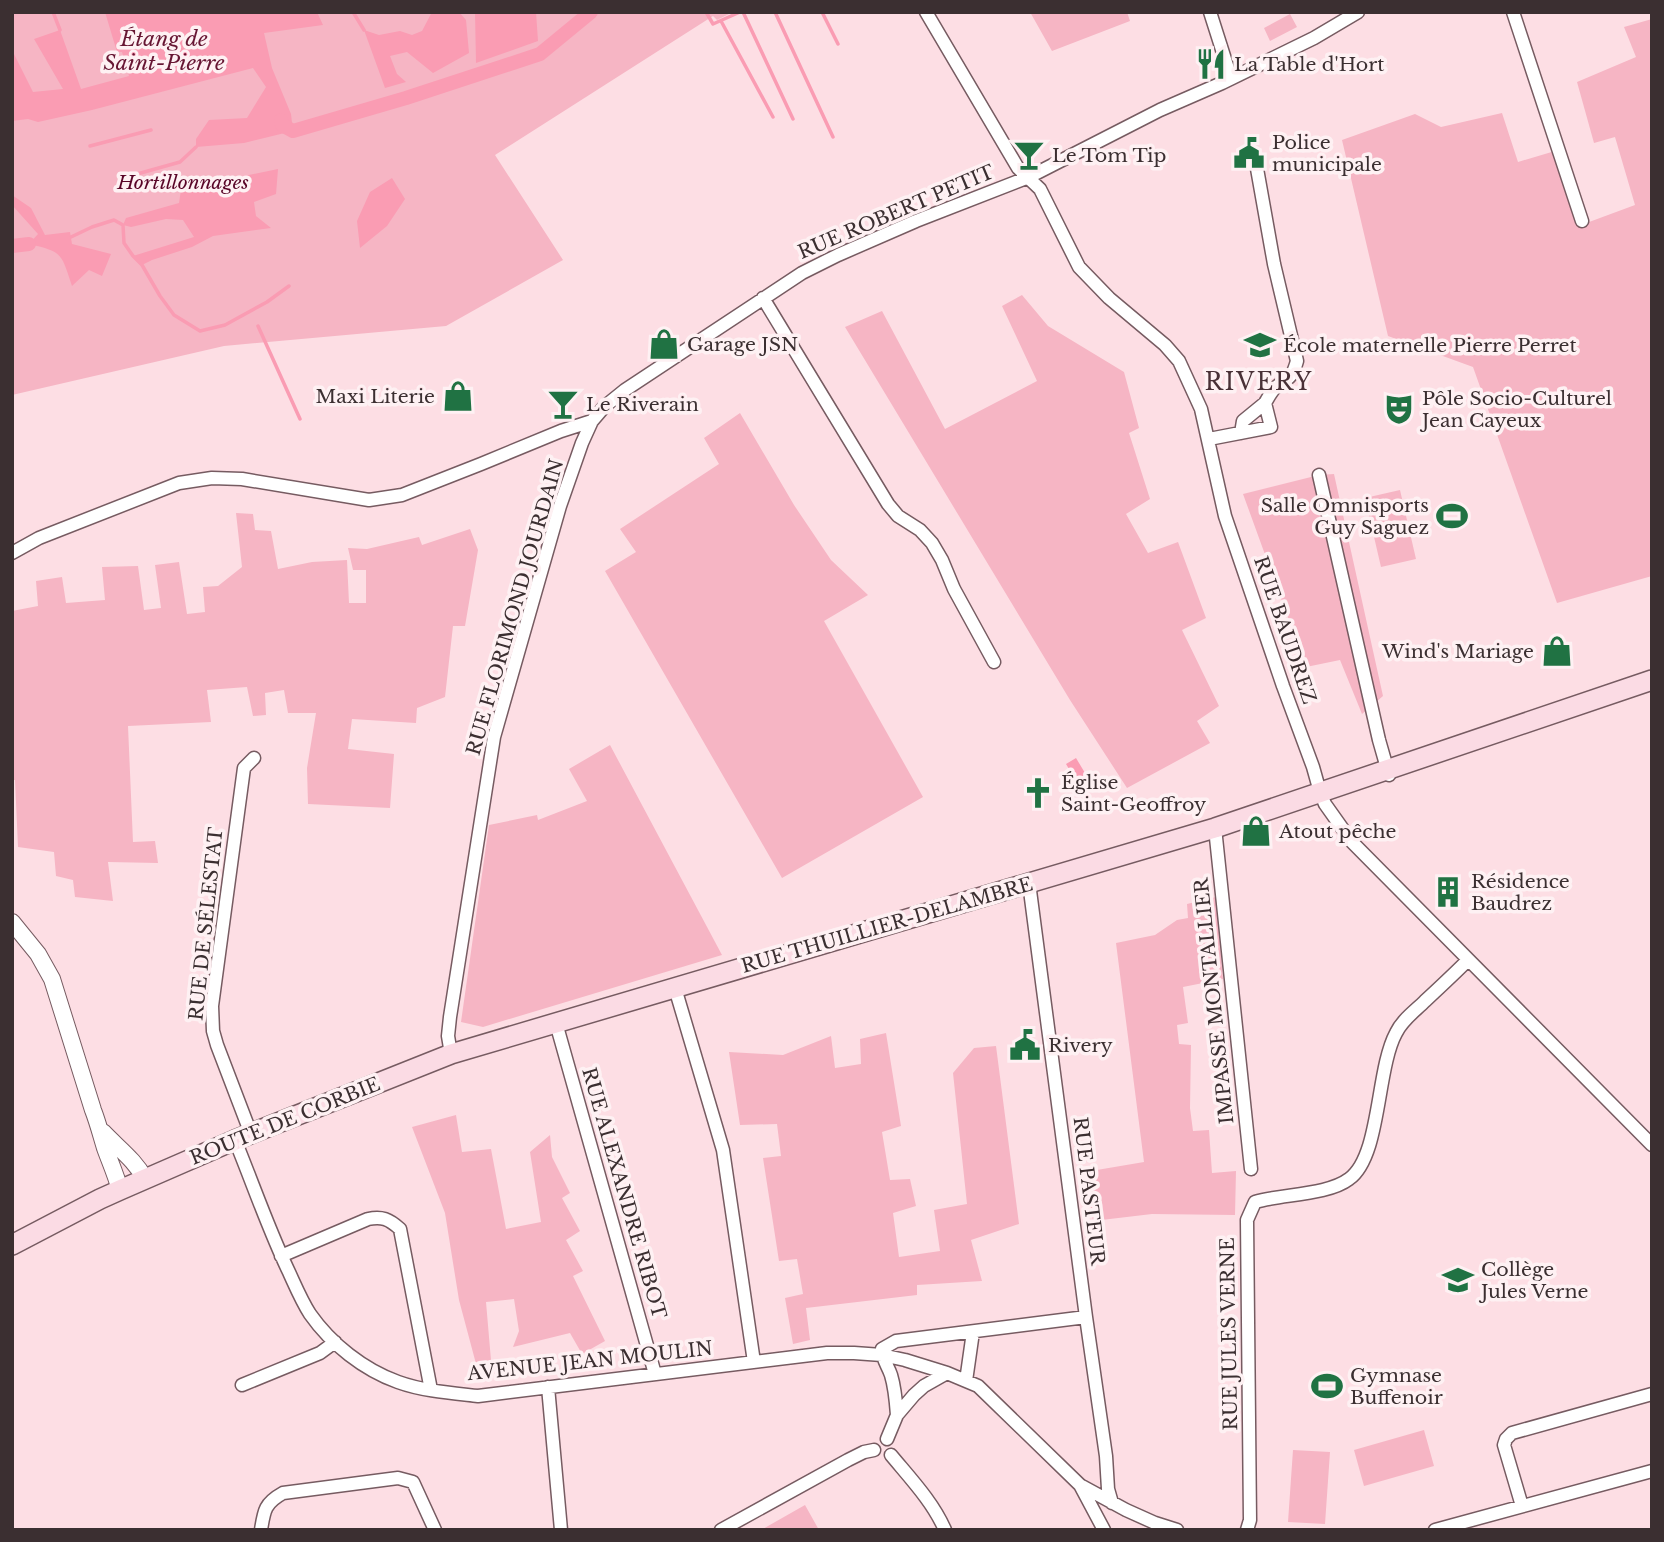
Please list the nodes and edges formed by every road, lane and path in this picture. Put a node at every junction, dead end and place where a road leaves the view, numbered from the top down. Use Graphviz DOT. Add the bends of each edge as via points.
graph roads {
  1 [pos="926,12"];
  2 [pos="1210,12"];
  3 [pos="1358,12"];
  4 [pos="1513,12"];
  5 [pos="1231,78"];
  6 [pos="1256,163"];
  7 [pos="1028,177"];
  8 [pos="1583,221"];
  9 [pos="763,298"];
  10 [pos="1265,403"];
  11 [pos="592,421"];
  12 [pos="1241,433"];
  13 [pos="1209,439"];
  14 [pos="1319,475"];
  15 [pos="12,553"];
  16 [pos="994,662"];
  17 [pos="1652,680"];
  18 [pos="254,758"];
  19 [pos="1389,774"];
  20 [pos="1320,792"];
  21 [pos="1215,828"];
  22 [pos="1029,883"];
  23 [pos="12,922"];
  24 [pos="1468,960"];
  25 [pos="675,988"];
  26 [pos="556,1023"];
  27 [pos="451,1054"];
  28 [pos="101,1130"];
  29 [pos="243,1137"];
  30 [pos="1652,1145"];
  31 [pos="1251,1169"];
  32 [pos="145,1179"];
  33 [pos="120,1190"];
  34 [pos="12,1244"];
  35 [pos="281,1256"];
  36 [pos="1086,1317"];
  37 [pos="972,1332"];
  38 [pos="335,1342"];
  39 [pos="882,1356"];
  40 [pos="754,1362"];
  41 [pos="947,1373"];
  42 [pos="655,1374"];
  43 [pos="965,1381"];
  44 [pos="242,1385"];
  45 [pos="548,1387"];
  46 [pos="431,1390"];
  47 [pos="1652,1394"];
  48 [pos="897,1415"];
  49 [pos="887,1439"];
  50 [pos="874,1450"];
  51 [pos="891,1455"];
  52 [pos="1652,1471"];
  53 [pos="1080,1485"];
  54 [pos="1112,1503"];
  55 [pos="1522,1506"];
  56 [pos="261,1530"];
  57 [pos="435,1530"];
  58 [pos="561,1530"];
  59 [pos="721,1530"];
  60 [pos="945,1530"];
  61 [pos="1104,1530"];
  62 [pos="1177,1530"];
  63 [pos="1247,1530"];
  64 [pos="1435,1530"];
  1 -- 7 [label="street, RUE BAUDREZ"];
  2 -- 5 [label="street"];
  3 -- 5 [label="street, RUE ROBERT PETIT"];
  4 -- 8 [label="street"];
  5 -- 7 [label="street, RUE ROBERT PETIT"];
  6 -- 10 [label="street" via="1297,361 1289,379 1275,388"];
  7 -- 9 [label="street, RUE ROBERT PETIT" via="838,255"];
  7 -- 13 [label="street, RUE BAUDREZ" via="1040,189 1079,267 1179,361"];
  9 -- 11 [label="street, RUE ROBERT PETIT" via="625,390"];
  9 -- 16 [label="street" via="888,504 932,543"];
  10 -- 12 [label="street" via="1243,421"];
  10 -- 12 [label="street" via="1271,427"];
  11 -- 15 [label="street" via="383,499 242,479 179,483"];
  11 -- 27 [label="street, RUE FLORIMOND JOURDAIN" via="560,506 494,737 450,1017"];
  12 -- 13 [label="street"];
  13 -- 20 [label="street, RUE BAUDREZ" via="1225,516"];
  14 -- 19 [label="street"];
  17 -- 19 [label="main road, RUE THUILLIER-DELAMBRE"];
  18 -- 29 [label="street, RUE DE SÉLESTAT" via="244,768 212,1006 213,1031"];
  19 -- 20 [label="main road, RUE THUILLIER-DELAMBRE"];
  20 -- 21 [label="main road, RUE THUILLIER-DELAMBRE"];
  20 -- 24 [label="street, RUE BAUDREZ" via="1352,842"];
  21 -- 22 [label="main road, RUE THUILLIER-DELAMBRE"];
  21 -- 31 [label="street, IMPASSE MONTALLIER"];
  22 -- 25 [label="main road, RUE THUILLIER-DELAMBRE"];
  22 -- 36 [label="street, RUE PASTEUR"];
  23 -- 28 [label="street" via="52,979"];
  24 -- 30 [label="street"];
  24 -- 63 [label="street, RUE JULES VERNE" via="1397,1029 1359,1171 1331,1188 1255,1202 1247,1220"];
  25 -- 26 [label="main road, RUE THUILLIER-DELAMBRE"];
  25 -- 40 [label="street" via="723,1150"];
  26 -- 27 [label="main road, RUE THUILLIER-DELAMBRE"];
  26 -- 42 [label="street, RUE ALEXANDRE RIBOT"];
  27 -- 29 [label="main road, ROUTE DE CORBIE"];
  28 -- 32 [label="street" via="130,1157"];
  28 -- 33 [label="street"];
  29 -- 32 [label="main road, ROUTE DE CORBIE"];
  29 -- 35 [label="street, AVENUE JEAN MOULIN"];
  32 -- 33 [label="main road, ROUTE DE CORBIE"];
  33 -- 34 [label="main road, ROUTE DE CORBIE"];
  35 -- 38 [label="street, AVENUE JEAN MOULIN" via="311,1315"];
  35 -- 46 [label="street" via="368,1219 380,1217 394,1223 400,1229"];
  36 -- 37 [label="street"];
  36 -- 54 [label="street, RUE PASTEUR"];
  37 -- 39 [label="street" via="896,1341 882,1349"];
  37 -- 43 [label="street"];
  38 -- 44 [label="street" via="320,1353"];
  38 -- 46 [label="street, AVENUE JEAN MOULIN" via="378,1373"];
  39 -- 40 [label="street, AVENUE JEAN MOULIN" via="828,1353"];
  39 -- 41 [label="street, AVENUE JEAN MOULIN"];
  39 -- 48 [label="street" via="890,1372"];
  40 -- 42 [label="street, AVENUE JEAN MOULIN"];
  41 -- 43 [label="street, AVENUE JEAN MOULIN"];
  41 -- 48 [label="street" via="924,1386"];
  42 -- 45 [label="street, AVENUE JEAN MOULIN"];
  43 -- 53 [label="street, AVENUE JEAN MOULIN" via="992,1398"];
  45 -- 46 [label="street, AVENUE JEAN MOULIN" via="478,1396"];
  45 -- 58 [label="street"];
  47 -- 55 [label="street" via="1511,1433 1504,1446"];
  48 -- 49 [label="street"];
  49 -- 50 [label="street" via="877,1441"];
  49 -- 51 [label="street" via="894,1446"];
  50 -- 51 [label="street" via="879,1457"];
  50 -- 59 [label="street"];
  51 -- 60 [label="street"];
  52 -- 55 [label="street"];
  53 -- 54 [label="street"];
  53 -- 61 [label="street"];
  54 -- 62 [label="street"];
  55 -- 64 [label="street"];
  56 -- 57 [label="street" via="263,1513 271,1500 283,1493 398,1478 413,1482"];
}
